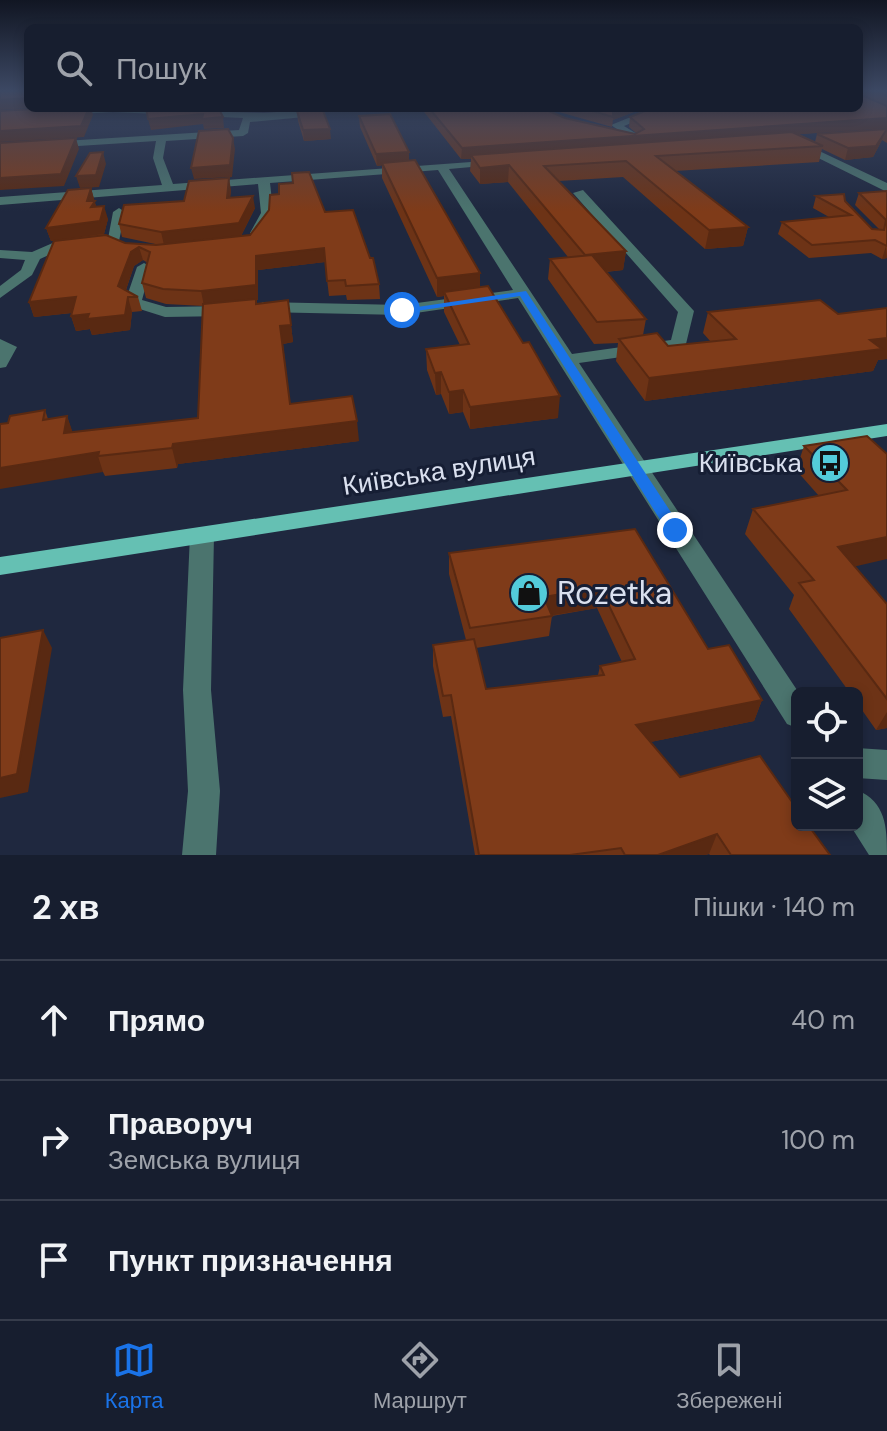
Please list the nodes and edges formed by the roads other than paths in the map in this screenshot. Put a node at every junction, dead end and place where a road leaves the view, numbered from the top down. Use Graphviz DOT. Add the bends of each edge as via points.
graph roads {
  1 [pos="110,131"];
  2 [pos="243,131"];
  3 [pos="624,131"];
  4 [pos="607,133"];
  5 [pos="162,137"];
  6 [pos="634,139"];
  7 [pos="824,139"];
  8 [pos="792,141"];
  9 [pos="777,142"];
  10 [pos="106,144"];
  11 [pos="0,148"];
  12 [pos="629,153"];
  13 [pos="503,162"];
  14 [pos="441,166"];
  15 [pos="264,180"];
  16 [pos="169,188"];
  17 [pos="887,188"];
  18 [pos="579,193"];
  19 [pos="0,201"];
  20 [pos="119,212"];
  21 [pos="99,242"];
  22 [pos="247,243"];
  23 [pos="129,250"];
  24 [pos="0,254"];
  25 [pos="34,256"];
  26 [pos="144,267"];
  27 [pos="0,292"];
  28 [pos="522,293"];
  29 [pos="0,344"];
  30 [pos="565,360"];
  31 [pos="0,363"];
  32 [pos="887,430"];
  33 [pos="636,469"];
  34 [pos="202,535"];
  35 [pos="0,566"];
  36 [pos="791,706"];
  37 [pos="863,763"];
  38 [pos="887,765"];
  39 [pos="863,815"];
  40 [pos="887,852"];
  41 [pos="199,855"];
  1 -- 10 [label="street"];
  2 -- 5 [label="street"];
  3 -- 6 [label="street"];
  4 -- 6 [label="street"];
  5 -- 10 [label="street"];
  5 -- 16 [label="street" via="158,158"];
  6 -- 12 [label="street" via="660,151"];
  7 -- 8 [label="street"];
  8 -- 9 [label="street"];
  8 -- 17 [label="street"];
  10 -- 11 [label="street"];
  13 -- 14 [label="street"];
  14 -- 15 [label="street"];
  14 -- 28 [label="street"];
  15 -- 16 [label="street"];
  15 -- 22 [label="street" via="267,213"];
  16 -- 19 [label="street"];
  18 -- 30 [label="street" via="686,311 679,344"];
  20 -- 21 [label="street"];
  21 -- 23 [label="street"];
  21 -- 25 [label="street" via="60,245"];
  24 -- 25 [label="street"];
  25 -- 27 [label="street" via="27,272"];
  26 -- 28 [label="street" via="133,302 165,312 205,314 277,306 402,310"];
  28 -- 30 [label="street"];
  29 -- 31 [label="street" via="8,347"];
  30 -- 33 [label="street"];
  32 -- 33 [label="main road, Київська вулиця"];
  33 -- 34 [label="main road, Київська вулиця"];
  33 -- 36 [label="street"];
  34 -- 35 [label="main road, Київська вулиця"];
  34 -- 41 [label="street" via="197,690 204,791"];
  37 -- 38 [label="street"];
  39 -- 40 [label="street"];
}
